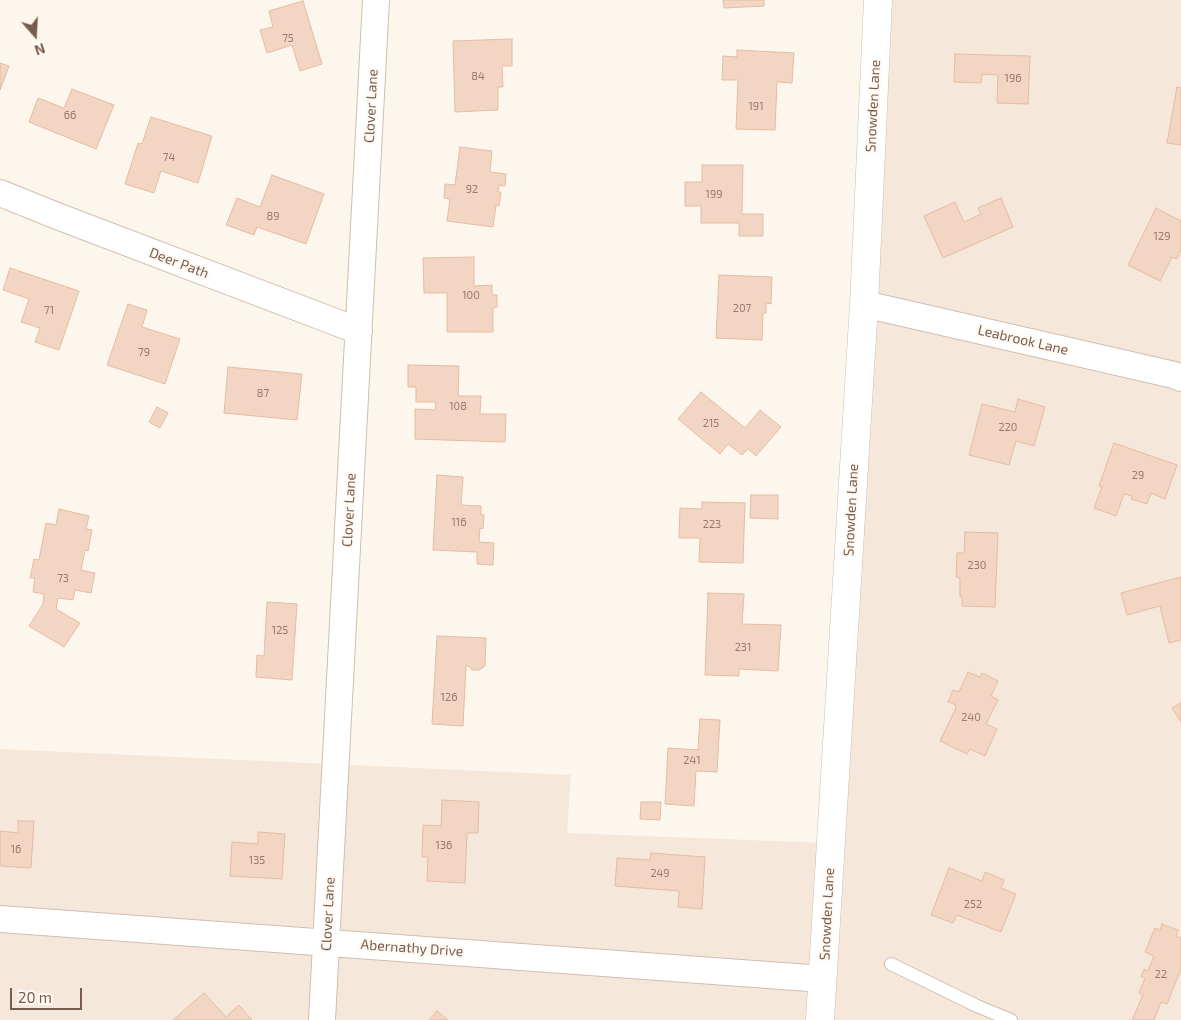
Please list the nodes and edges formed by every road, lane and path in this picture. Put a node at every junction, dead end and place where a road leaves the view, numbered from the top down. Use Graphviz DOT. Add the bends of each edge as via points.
graph roads {
  1 [pos="376,0"];
  2 [pos="878,0"];
  3 [pos="0,193"];
  4 [pos="864,304"];
  5 [pos="358,330"];
  6 [pos="1181,378"];
  7 [pos="0,919"];
  8 [pos="327,942"];
  9 [pos="891,964"];
  10 [pos="823,979"];
  11 [pos="322,1020"];
  12 [pos="820,1020"];
  13 [pos="1011,1020"];
  1 -- 5 [label="street, Clover Lane"];
  2 -- 4 [label="street, Snowden Lane"];
  3 -- 5 [label="street, Deer Path"];
  4 -- 6 [label="street, Leabrook Lane"];
  4 -- 10 [label="street, Snowden Lane"];
  5 -- 8 [label="street, Clover Lane"];
  7 -- 8 [label="street, Abernathy Drive"];
  8 -- 10 [label="street, Abernathy Drive"];
  8 -- 11 [label="street, Clover Lane"];
  9 -- 13 [label="lane"];
  10 -- 12 [label="street, Snowden Lane"];
}
